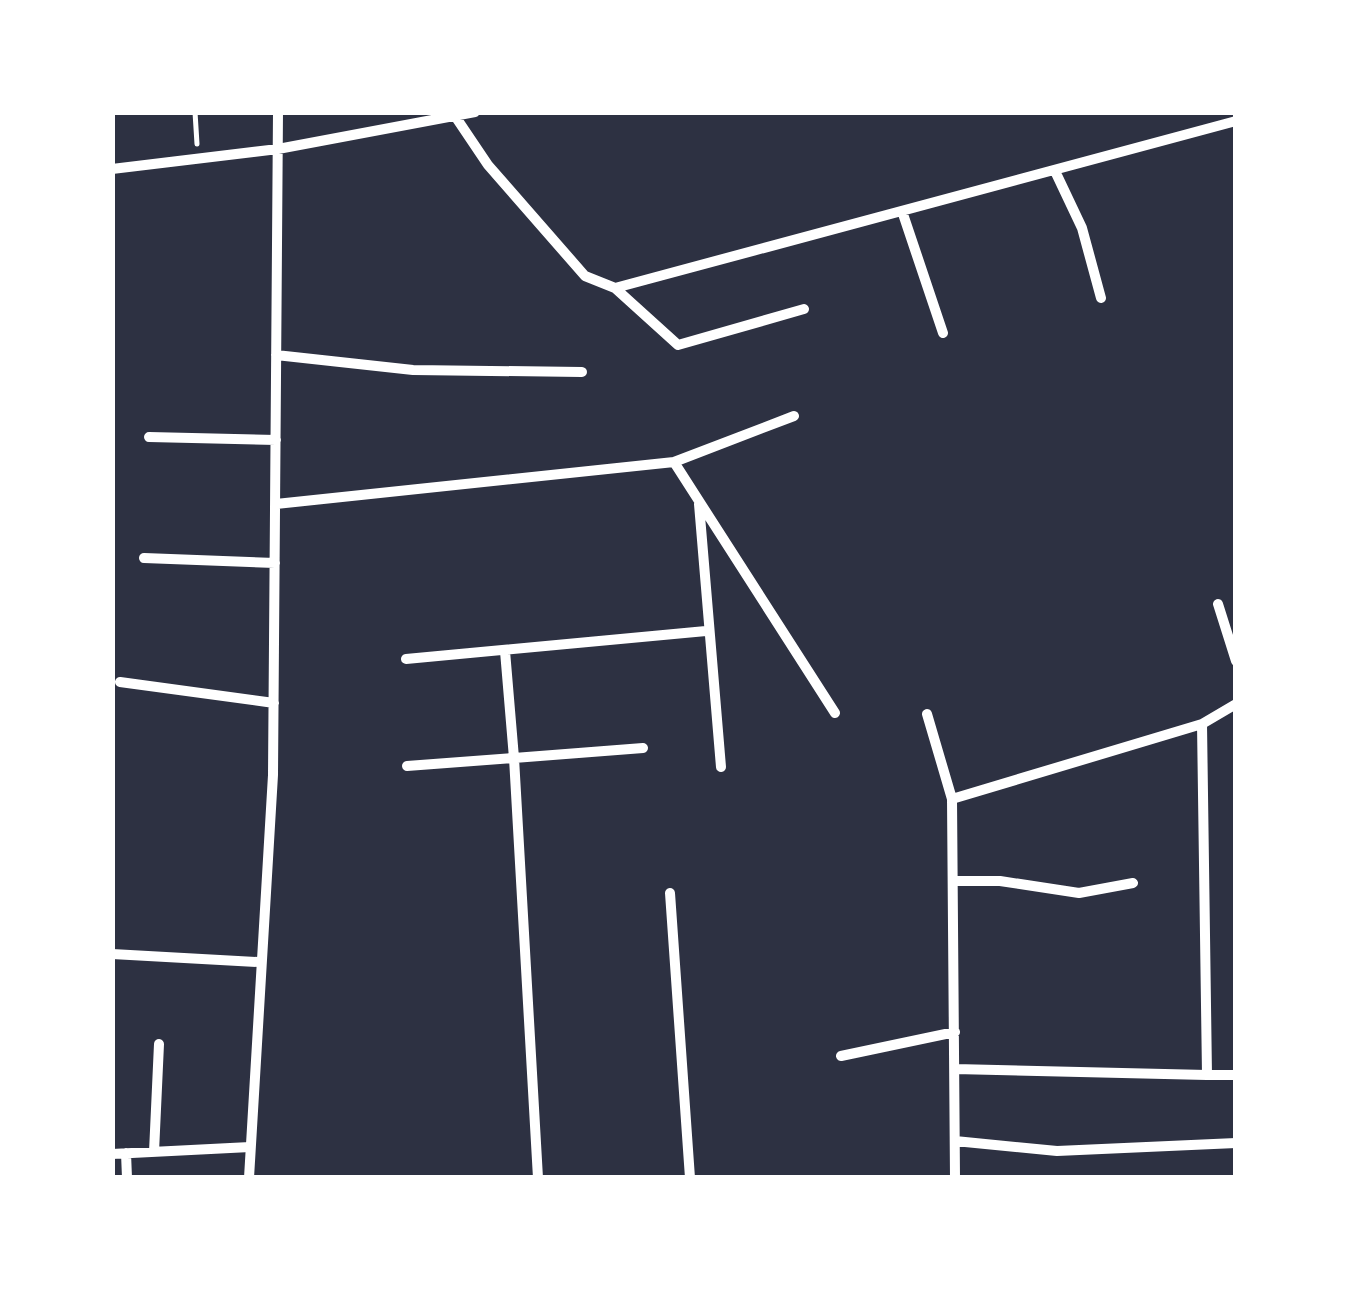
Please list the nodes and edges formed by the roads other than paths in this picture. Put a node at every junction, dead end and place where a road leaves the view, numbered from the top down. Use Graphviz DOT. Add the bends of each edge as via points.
graph roads {
  1 [pos="278,112"];
  2 [pos="475,112"];
  3 [pos="455,116"];
  4 [pos="1236,121"];
  5 [pos="278,149"];
  6 [pos="112,169"];
  7 [pos="1056,171"];
  8 [pos="902,211"];
  9 [pos="615,288"];
  10 [pos="1102,298"];
  11 [pos="804,309"];
  12 [pos="943,332"];
  13 [pos="276,355"];
  14 [pos="582,372"];
  15 [pos="794,416"];
  16 [pos="149,437"];
  17 [pos="276,440"];
  18 [pos="674,462"];
  19 [pos="276,504"];
  20 [pos="700,504"];
  21 [pos="144,558"];
  22 [pos="275,563"];
  23 [pos="1218,604"];
  24 [pos="706,631"];
  25 [pos="505,651"];
  26 [pos="406,659"];
  27 [pos="1236,661"];
  28 [pos="120,682"];
  29 [pos="274,703"];
  30 [pos="1236,704"];
  31 [pos="835,713"];
  32 [pos="926,714"];
  33 [pos="1202,724"];
  34 [pos="643,748"];
  35 [pos="514,758"];
  36 [pos="408,766"];
  37 [pos="721,767"];
  38 [pos="952,799"];
  39 [pos="954,881"];
  40 [pos="1133,884"];
  41 [pos="670,892"];
  42 [pos="112,954"];
  43 [pos="258,962"];
  44 [pos="955,1032"];
  45 [pos="159,1044"];
  46 [pos="840,1056"];
  47 [pos="955,1069"];
  48 [pos="1207,1076"];
  49 [pos="1236,1076"];
  50 [pos="955,1141"];
  51 [pos="1236,1143"];
  52 [pos="250,1147"];
  53 [pos="154,1152"];
  54 [pos="126,1153"];
  55 [pos="112,1154"];
  56 [pos="127,1178"];
  57 [pos="248,1178"];
  58 [pos="538,1178"];
  59 [pos="690,1178"];
  60 [pos="955,1178"];
  1 -- 5 [label="street"];
  2 -- 3 [label="street"];
  3 -- 5 [label="street"];
  3 -- 9 [label="street" via="488,165 585,276"];
  4 -- 7 [label="street"];
  5 -- 6 [label="street"];
  5 -- 13 [label="street"];
  7 -- 8 [label="street"];
  7 -- 10 [label="street" via="1082,228"];
  8 -- 9 [label="street"];
  8 -- 12 [label="street"];
  9 -- 11 [label="street" via="678,345"];
  13 -- 14 [label="street" via="413,370"];
  13 -- 17 [label="street"];
  15 -- 18 [label="street"];
  16 -- 17 [label="street"];
  17 -- 19 [label="street"];
  18 -- 19 [label="street"];
  18 -- 20 [label="street"];
  19 -- 22 [label="street"];
  20 -- 24 [label="street"];
  20 -- 31 [label="street"];
  21 -- 22 [label="street"];
  22 -- 29 [label="street"];
  23 -- 27 [label="street"];
  24 -- 25 [label="street"];
  24 -- 37 [label="street"];
  25 -- 26 [label="street"];
  25 -- 35 [label="street"];
  28 -- 29 [label="street"];
  29 -- 43 [label="street"];
  30 -- 33 [label="street"];
  32 -- 38 [label="street"];
  33 -- 38 [label="street"];
  33 -- 48 [label="street"];
  34 -- 35 [label="street"];
  35 -- 36 [label="street"];
  35 -- 58 [label="street"];
  38 -- 39 [label="street"];
  39 -- 40 [label="street" via="1080,893"];
  39 -- 44 [label="street"];
  41 -- 59 [label="street"];
  42 -- 43 [label="street"];
  43 -- 52 [label="street"];
  44 -- 46 [label="street"];
  44 -- 47 [label="street"];
  45 -- 53 [label="street"];
  47 -- 48 [label="street"];
  47 -- 50 [label="street"];
  48 -- 49 [label="street"];
  50 -- 51 [label="street" via="1057,1151"];
  50 -- 60 [label="street"];
  52 -- 53 [label="street"];
  52 -- 57 [label="street"];
  53 -- 54 [label="street"];
  54 -- 55 [label="street"];
  54 -- 56 [label="street"];
}
